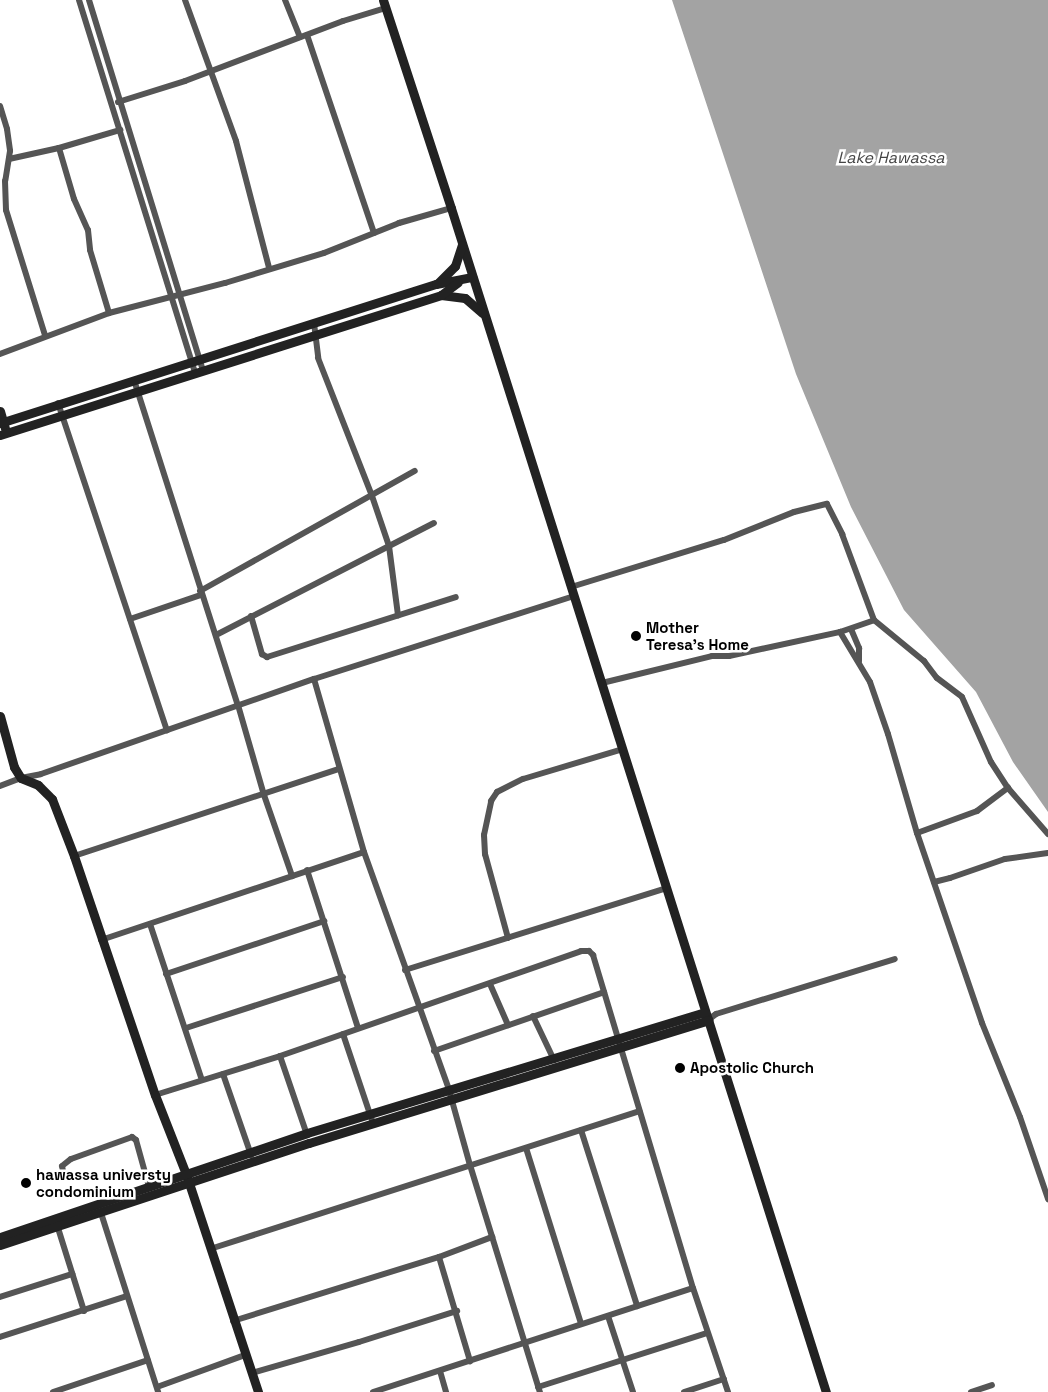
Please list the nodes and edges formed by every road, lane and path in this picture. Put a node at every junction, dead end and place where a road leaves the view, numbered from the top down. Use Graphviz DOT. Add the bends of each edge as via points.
graph roads {
  1 [pos="79,0"];
  2 [pos="89,0"];
  3 [pos="185,0"];
  4 [pos="285,0"];
  5 [pos="385,4"];
  6 [pos="303,36"];
  7 [pos="210,71"];
  8 [pos="121,102"];
  9 [pos="112,105"];
  10 [pos="0,106"];
  11 [pos="4,130"];
  12 [pos="120,130"];
  13 [pos="59,148"];
  14 [pos="9,159"];
  15 [pos="451,208"];
  16 [pos="3,211"];
  17 [pos="374,233"];
  18 [pos="462,244"];
  19 [pos="268,268"];
  20 [pos="472,277"];
  21 [pos="458,282"];
  22 [pos="436,284"];
  23 [pos="411,292"];
  24 [pos="441,294"];
  25 [pos="181,295"];
  26 [pos="172,297"];
  27 [pos="414,303"];
  28 [pos="109,313"];
  29 [pos="484,314"];
  30 [pos="314,323"];
  31 [pos="316,334"];
  32 [pos="45,336"];
  33 [pos="0,354"];
  34 [pos="201,360"];
  35 [pos="192,363"];
  36 [pos="199,372"];
  37 [pos="134,380"];
  38 [pos="137,390"];
  39 [pos="58,403"];
  40 [pos="0,411"];
  41 [pos="62,414"];
  42 [pos="2,422"];
  43 [pos="3,434"];
  44 [pos="415,471"];
  45 [pos="372,496"];
  46 [pos="434,523"];
  47 [pos="389,546"];
  48 [pos="572,591"];
  49 [pos="200,593"];
  50 [pos="456,597"];
  51 [pos="398,615"];
  52 [pos="252,616"];
  53 [pos="130,619"];
  54 [pos="874,620"];
  55 [pos="851,629"];
  56 [pos="840,632"];
  57 [pos="216,635"];
  58 [pos="859,662"];
  59 [pos="314,679"];
  60 [pos="602,683"];
  61 [pos="238,705"];
  62 [pos="0,716"];
  63 [pos="167,730"];
  64 [pos="623,749"];
  65 [pos="339,769"];
  66 [pos="21,778"];
  67 [pos="0,786"];
  68 [pos="1008,788"];
  69 [pos="264,795"];
  70 [pos="917,833"];
  71 [pos="1048,834"];
  72 [pos="364,852"];
  73 [pos="1048,853"];
  74 [pos="74,856"];
  75 [pos="307,870"];
  76 [pos="292,876"];
  77 [pos="934,882"];
  78 [pos="666,888"];
  79 [pos="324,921"];
  80 [pos="150,924"];
  81 [pos="508,938"];
  82 [pos="101,940"];
  83 [pos="895,959"];
  84 [pos="406,970"];
  85 [pos="166,974"];
  86 [pos="342,977"];
  87 [pos="490,984"];
  88 [pos="604,992"];
  89 [pos="419,1008"];
  90 [pos="533,1016"];
  91 [pos="706,1016"];
  92 [pos="508,1025"];
  93 [pos="186,1028"];
  94 [pos="358,1028"];
  95 [pos="343,1034"];
  96 [pos="620,1042"];
  97 [pos="434,1051"];
  98 [pos="280,1056"];
  99 [pos="555,1061"];
  100 [pos="223,1074"];
  101 [pos="202,1080"];
  102 [pos="449,1090"];
  103 [pos="155,1096"];
  104 [pos="452,1099"];
  105 [pos="639,1111"];
  106 [pos="372,1118"];
  107 [pos="581,1130"];
  108 [pos="307,1133"];
  109 [pos="310,1143"];
  110 [pos="526,1148"];
  111 [pos="252,1157"];
  112 [pos="470,1165"];
  113 [pos="62,1171"];
  114 [pos="187,1178"];
  115 [pos="149,1187"];
  116 [pos="1048,1199"];
  117 [pos="101,1213"];
  118 [pos="58,1228"];
  119 [pos="0,1237"];
  120 [pos="492,1238"];
  121 [pos="0,1245"];
  122 [pos="210,1249"];
  123 [pos="439,1257"];
  124 [pos="72,1274"];
  125 [pos="693,1288"];
  126 [pos="128,1296"];
  127 [pos="0,1297"];
  128 [pos="638,1306"];
  129 [pos="456,1310"];
  130 [pos="84,1311"];
  131 [pos="608,1316"];
  132 [pos="234,1321"];
  133 [pos="581,1324"];
  134 [pos="707,1333"];
  135 [pos="0,1337"];
  136 [pos="525,1344"];
  137 [pos="245,1355"];
  138 [pos="148,1360"];
  139 [pos="624,1360"];
  140 [pos="470,1361"];
  141 [pos="440,1371"];
  142 [pos="252,1373"];
  143 [pos="724,1379"];
  144 [pos="992,1386"];
  145 [pos="158,1390"];
  146 [pos="539,1390"];
  147 [pos="52,1392"];
  148 [pos="258,1392"];
  149 [pos="373,1392"];
  150 [pos="446,1392"];
  151 [pos="633,1392"];
  152 [pos="684,1392"];
  153 [pos="728,1392"];
  154 [pos="826,1392"];
  155 [pos="971,1392"];
  1 -- 9 [label="street"];
  2 -- 8 [label="street"];
  3 -- 7 [label="street"];
  4 -- 6 [label="street"];
  5 -- 6 [label="street"];
  5 -- 15 [label="main road"];
  6 -- 7 [label="street"];
  6 -- 17 [label="street"];
  7 -- 8 [label="street"];
  7 -- 19 [label="street" via="236,141"];
  8 -- 9 [label="street"];
  8 -- 25 [label="street"];
  9 -- 12 [label="street"];
  10 -- 11 [label="street"];
  11 -- 14 [label="street"];
  12 -- 13 [label="street"];
  12 -- 26 [label="street"];
  13 -- 14 [label="street"];
  13 -- 28 [label="street" via="74,199 88,230 90,250"];
  14 -- 16 [label="street"];
  15 -- 17 [label="street"];
  15 -- 18 [label="main road"];
  16 -- 32 [label="street"];
  17 -- 19 [label="street" via="333,250"];
  18 -- 20 [label="main road"];
  18 -- 22 [label="main road" via="455,266"];
  19 -- 25 [label="street"];
  20 -- 21 [label="main road"];
  20 -- 29 [label="main road"];
  21 -- 22 [label="main road"];
  21 -- 24 [label="main road"];
  22 -- 23 [label="main road"];
  23 -- 27 [label="main road"];
  23 -- 30 [label="main road"];
  24 -- 27 [label="main road"];
  24 -- 29 [label="main road" via="465,298"];
  25 -- 26 [label="street"];
  25 -- 34 [label="street"];
  26 -- 28 [label="street"];
  26 -- 35 [label="street"];
  27 -- 31 [label="main road"];
  28 -- 32 [label="street"];
  29 -- 48 [label="main road"];
  30 -- 31 [label="street"];
  30 -- 34 [label="main road"];
  31 -- 36 [label="main road"];
  31 -- 45 [label="street" via="318,358"];
  32 -- 33 [label="street"];
  34 -- 35 [label="main road"];
  34 -- 36 [label="street"];
  35 -- 36 [label="street"];
  35 -- 37 [label="main road"];
  36 -- 38 [label="main road"];
  37 -- 38 [label="street"];
  37 -- 39 [label="main road"];
  38 -- 41 [label="main road"];
  38 -- 49 [label="street"];
  39 -- 41 [label="street"];
  39 -- 42 [label="main road"];
  40 -- 42 [label="main road"];
  41 -- 43 [label="main road"];
  41 -- 53 [label="street"];
  42 -- 43 [label="main road"];
  44 -- 45 [label="street"];
  45 -- 47 [label="street"];
  45 -- 49 [label="street"];
  46 -- 47 [label="street"];
  47 -- 51 [label="street"];
  47 -- 52 [label="street"];
  48 -- 54 [label="street" via="724,540 794,512 827,504 842,534"];
  48 -- 59 [label="street"];
  48 -- 60 [label="main road"];
  49 -- 53 [label="street"];
  49 -- 57 [label="street"];
  50 -- 51 [label="street"];
  51 -- 52 [label="street" via="266,657 262,654"];
  52 -- 57 [label="street"];
  53 -- 63 [label="street"];
  54 -- 55 [label="street"];
  54 -- 68 [label="street" via="962,697 991,762"];
  55 -- 56 [label="street"];
  55 -- 58 [label="street" via="859,648"];
  56 -- 58 [label="street"];
  56 -- 60 [label="street" via="729,656 712,656"];
  57 -- 61 [label="street"];
  58 -- 70 [label="street" via="880,711"];
  59 -- 61 [label="street"];
  59 -- 65 [label="street"];
  60 -- 64 [label="main road"];
  61 -- 63 [label="street"];
  61 -- 69 [label="street"];
  62 -- 66 [label="main road" via="14,767"];
  63 -- 66 [label="street"];
  64 -- 78 [label="main road"];
  64 -- 81 [label="street" via="523,779 497,792 491,801 484,835 485,854"];
  65 -- 69 [label="street"];
  65 -- 72 [label="street"];
  66 -- 67 [label="street"];
  66 -- 74 [label="main road" via="38,785 52,800"];
  68 -- 70 [label="street" via="976,810"];
  68 -- 71 [label="street"];
  69 -- 74 [label="street"];
  69 -- 76 [label="street"];
  70 -- 77 [label="street"];
  72 -- 75 [label="street"];
  72 -- 84 [label="street"];
  73 -- 77 [label="street" via="1005,859"];
  74 -- 82 [label="main road"];
  75 -- 76 [label="street"];
  75 -- 79 [label="street"];
  76 -- 80 [label="street"];
  77 -- 116 [label="street" via="982,1024 1020,1117"];
  78 -- 81 [label="street"];
  78 -- 91 [label="main road"];
  79 -- 85 [label="street"];
  79 -- 86 [label="street"];
  80 -- 82 [label="street"];
  80 -- 85 [label="street"];
  81 -- 84 [label="street"];
  82 -- 103 [label="main road"];
  83 -- 91 [label="street"];
  84 -- 89 [label="street"];
  85 -- 93 [label="street"];
  86 -- 93 [label="street"];
  86 -- 94 [label="street"];
  87 -- 88 [label="street" via="586,950 593,955"];
  87 -- 89 [label="street"];
  87 -- 92 [label="street"];
  88 -- 90 [label="street"];
  88 -- 96 [label="street"];
  89 -- 94 [label="street"];
  89 -- 97 [label="street"];
  90 -- 92 [label="street"];
  90 -- 99 [label="street"];
  91 -- 96 [label="main road"];
  91 -- 154 [label="main road"];
  92 -- 97 [label="street"];
  93 -- 101 [label="street"];
  94 -- 95 [label="street"];
  95 -- 98 [label="street"];
  95 -- 106 [label="street"];
  96 -- 99 [label="main road"];
  96 -- 105 [label="street"];
  97 -- 102 [label="street"];
  98 -- 100 [label="street"];
  98 -- 108 [label="street"];
  99 -- 102 [label="main road"];
  99 -- 104 [label="main road"];
  100 -- 101 [label="street"];
  100 -- 111 [label="street"];
  101 -- 103 [label="street"];
  102 -- 104 [label="street"];
  102 -- 106 [label="main road"];
  103 -- 114 [label="main road"];
  104 -- 106 [label="main road"];
  104 -- 112 [label="street"];
  105 -- 107 [label="street"];
  105 -- 125 [label="street"];
  106 -- 108 [label="main road"];
  106 -- 109 [label="main road"];
  107 -- 110 [label="street"];
  107 -- 128 [label="street"];
  108 -- 109 [label="street"];
  108 -- 111 [label="main road"];
  109 -- 111 [label="main road"];
  110 -- 112 [label="street"];
  110 -- 133 [label="street"];
  111 -- 114 [label="main road"];
  112 -- 120 [label="street"];
  112 -- 122 [label="street"];
  113 -- 115 [label="street" via="62,1166 71,1159 132,1137 136,1140"];
  114 -- 115 [label="main road"];
  114 -- 117 [label="main road"];
  114 -- 122 [label="main road"];
  115 -- 119 [label="main road"];
  117 -- 118 [label="main road"];
  117 -- 126 [label="street"];
  118 -- 121 [label="main road"];
  118 -- 124 [label="street"];
  120 -- 123 [label="street"];
  120 -- 136 [label="street"];
  122 -- 132 [label="main road"];
  123 -- 129 [label="street"];
  123 -- 132 [label="street"];
  124 -- 127 [label="street"];
  124 -- 130 [label="street"];
  125 -- 128 [label="street"];
  125 -- 134 [label="street"];
  126 -- 130 [label="street"];
  126 -- 138 [label="street"];
  128 -- 131 [label="street"];
  129 -- 140 [label="street"];
  129 -- 142 [label="street"];
  130 -- 135 [label="street"];
  131 -- 133 [label="street"];
  131 -- 139 [label="street"];
  132 -- 137 [label="main road"];
  133 -- 136 [label="street"];
  134 -- 139 [label="street"];
  134 -- 143 [label="street"];
  136 -- 140 [label="street"];
  136 -- 146 [label="street"];
  137 -- 142 [label="main road"];
  137 -- 145 [label="street"];
  138 -- 145 [label="street"];
  138 -- 147 [label="street"];
  139 -- 146 [label="street"];
  139 -- 151 [label="street"];
  140 -- 141 [label="street"];
  141 -- 149 [label="street"];
  141 -- 150 [label="street"];
  142 -- 148 [label="main road"];
  143 -- 152 [label="street"];
  143 -- 153 [label="street"];
  144 -- 155 [label="street"];
}
